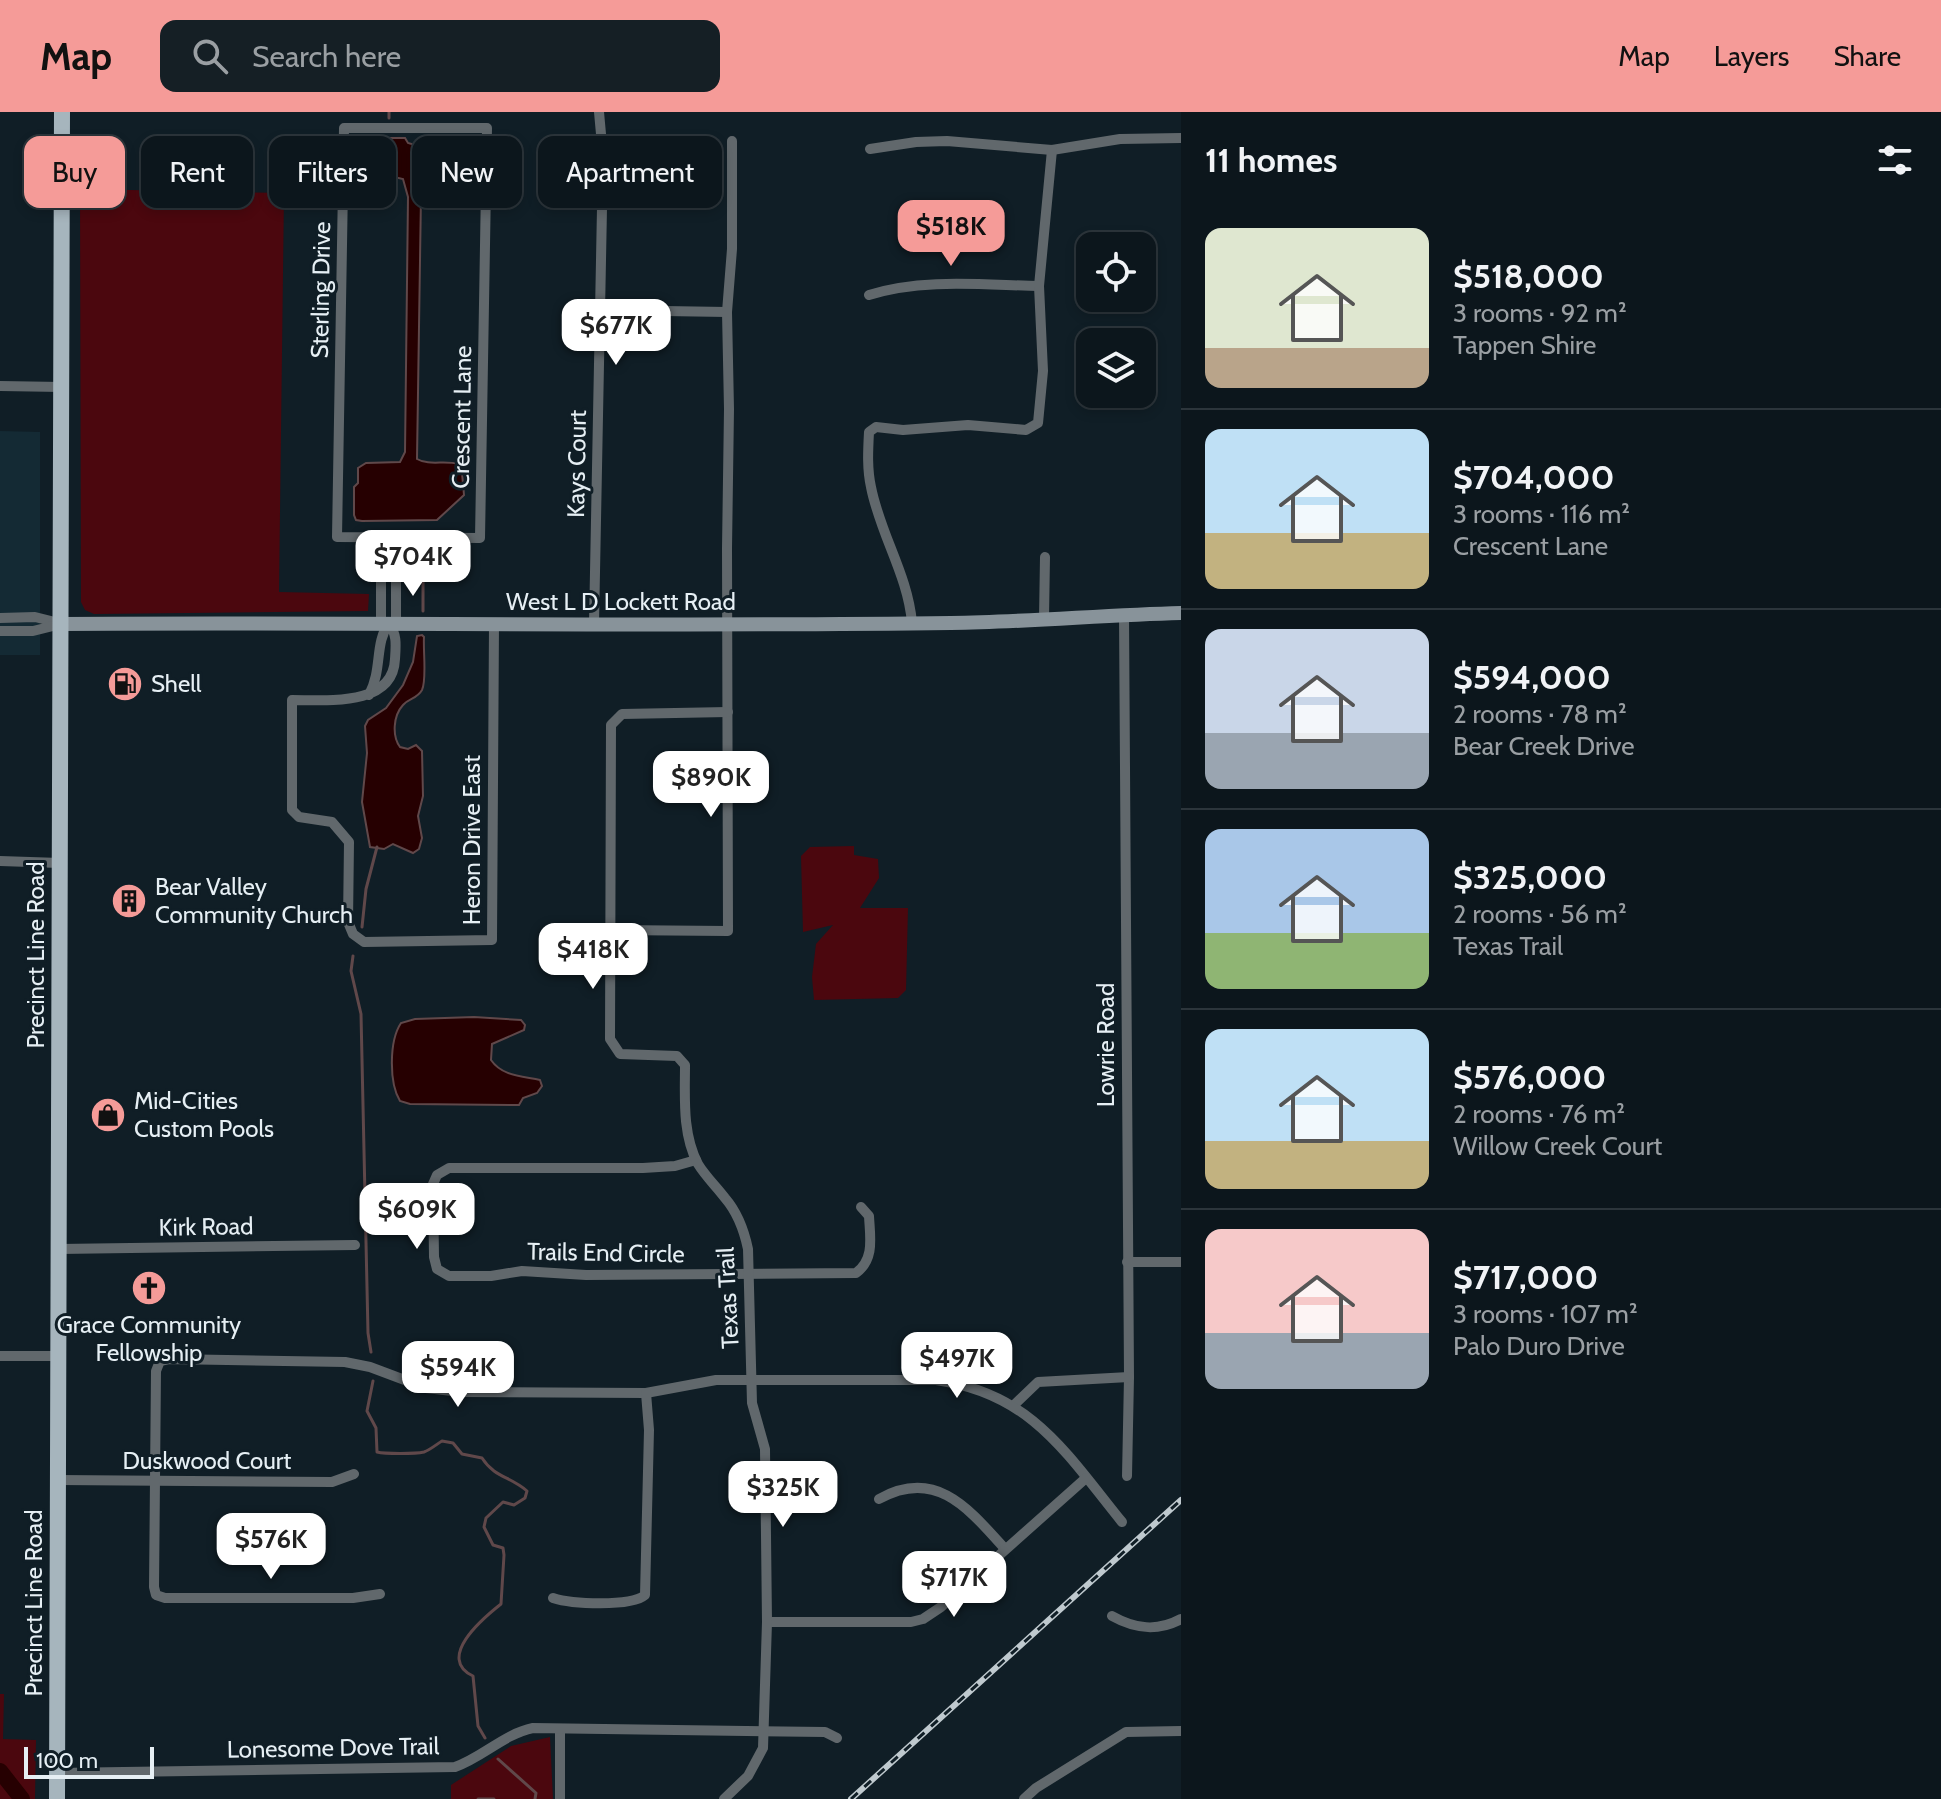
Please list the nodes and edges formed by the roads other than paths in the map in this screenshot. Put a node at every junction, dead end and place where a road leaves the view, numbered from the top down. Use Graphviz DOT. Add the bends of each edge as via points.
graph roads {
  1 [pos="62,112"];
  2 [pos="599,112"];
  3 [pos="487,128"];
  4 [pos="344,136"];
  5 [pos="1181,138"];
  6 [pos="732,141"];
  7 [pos="870,149"];
  8 [pos="1052,150"];
  9 [pos="342,208"];
  10 [pos="1039,286"];
  11 [pos="869,295"];
  12 [pos="600,310"];
  13 [pos="727,312"];
  14 [pos="0,386"];
  15 [pos="62,387"];
  16 [pos="381,537"];
  17 [pos="396,537"];
  18 [pos="1045,557"];
  19 [pos="1181,613"];
  20 [pos="1124,615"];
  21 [pos="0,618"];
  22 [pos="1044,618"];
  23 [pos="389,623"];
  24 [pos="912,623"];
  25 [pos="61,624"];
  26 [pos="494,624"];
  27 [pos="594,624"];
  28 [pos="727,625"];
  29 [pos="0,631"];
  30 [pos="728,712"];
  31 [pos="0,861"];
  32 [pos="60,863"];
  33 [pos="611,930"];
  34 [pos="696,1160"];
  35 [pos="861,1207"];
  36 [pos="355,1245"];
  37 [pos="59,1249"];
  38 [pos="1127,1262"];
  39 [pos="1181,1262"];
  40 [pos="749,1274"];
  41 [pos="0,1356"];
  42 [pos="58,1356"];
  43 [pos="1129,1377"];
  44 [pos="752,1380"];
  45 [pos="646,1393"];
  46 [pos="1014,1405"];
  47 [pos="354,1474"];
  48 [pos="1127,1476"];
  49 [pos="1086,1478"];
  50 [pos="58,1480"];
  51 [pos="155,1480"];
  52 [pos="879,1499"];
  53 [pos="1122,1522"];
  54 [pos="1005,1549"];
  55 [pos="380,1594"];
  56 [pos="553,1598"];
  57 [pos="1112,1616"];
  58 [pos="1181,1619"];
  59 [pos="767,1622"];
  60 [pos="560,1729"];
  61 [pos="762,1730"];
  62 [pos="1181,1731"];
  63 [pos="837,1738"];
  64 [pos="57,1787"];
  65 [pos="1036,1788"];
  66 [pos="560,1799"];
  67 [pos="724,1799"];
  68 [pos="1024,1799"];
  69 [pos="1044,1799"];
  1 -- 15 [label="main road, Precinct Line Road"];
  2 -- 12 [label="street, Kays Court"];
  3 -- 4 [label="street, Sterling Drive" via="344,128"];
  3 -- 17 [label="street, Crescent Lane" via="480,538"];
  5 -- 8 [label="street" via="1120,139"];
  6 -- 13 [label="street"];
  7 -- 8 [label="street" via="947,141"];
  8 -- 10 [label="street"];
  9 -- 16 [label="street, Sterling Drive" via="337,537"];
  10 -- 11 [label="street" via="963,284"];
  10 -- 24 [label="street" via="1043,371 1038,423 1026,430 968,425 876,427 869,432 871,488 910,599"];
  12 -- 13 [label="street"];
  12 -- 27 [label="street, Kays Court"];
  13 -- 28 [label="street"];
  14 -- 15 [label="street"];
  15 -- 25 [label="main road, Precinct Line Road"];
  16 -- 17 [label="street, Sterling Drive"];
  16 -- 23 [label="street"];
  17 -- 23 [label="street"];
  18 -- 22 [label="street"];
  19 -- 20 [label="main road, West L D Lockett Road"];
  20 -- 22 [label="main road, West L D Lockett Road"];
  20 -- 38 [label="street, Lowrie Road"];
  21 -- 25 [label="street" via="35,617"];
  22 -- 24 [label="main road, West L D Lockett Road"];
  23 -- 25 [label="main road, West L D Lockett Road"];
  23 -- 26 [label="main road, West L D Lockett Road"];
  23 -- 26 [label="street, Heron Drive East" via="380,635 379,667 369,695 292,700 292,810 299,817 332,822 349,842 348,922 364,942 492,940"];
  24 -- 28 [label="main road, West L D Lockett Road"];
  25 -- 29 [label="street"];
  25 -- 32 [label="main road, Precinct Line Road"];
  26 -- 27 [label="main road, West L D Lockett Road"];
  27 -- 28 [label="main road, West L D Lockett Road"];
  28 -- 30 [label="street"];
  30 -- 33 [label="street, Texas Trail" via="622,714 611,725"];
  30 -- 33 [label="street" via="728,931"];
  31 -- 32 [label="street"];
  32 -- 37 [label="main road, Precinct Line Road"];
  33 -- 34 [label="street, Texas Trail" via="610,1039 620,1054 677,1056 685,1065 685,1115"];
  34 -- 40 [label="street, Texas Trail" via="743,1229"];
  34 -- 40 [label="street, Trails End Circle" via="643,1168 449,1168 433,1184 437,1269 449,1276 522,1271"];
  35 -- 40 [label="street" via="869,1216 870,1256 856,1273"];
  36 -- 37 [label="street, Kirk Road"];
  37 -- 42 [label="main road, Precinct Line Road"];
  38 -- 39 [label="street"];
  38 -- 43 [label="street, Lowrie Road"];
  40 -- 44 [label="street, Texas Trail"];
  41 -- 42 [label="street"];
  42 -- 50 [label="main road, Precinct Line Road"];
  43 -- 46 [label="street" via="1038,1382"];
  43 -- 48 [label="street, Lowrie Road"];
  44 -- 45 [label="street" via="699,1382"];
  44 -- 46 [label="street" via="936,1380 969,1386"];
  44 -- 59 [label="street, Texas Trail" via="752,1403 765,1449"];
  45 -- 51 [label="street" via="441,1390 370,1367 324,1360 169,1359 160,1361 156,1371"];
  45 -- 56 [label="street" via="647,1589 641,1599 630,1602"];
  46 -- 49 [label="street" via="1048,1433"];
  47 -- 51 [label="street, Duskwood Court" via="332,1482"];
  49 -- 53 [label="street"];
  49 -- 54 [label="street"];
  50 -- 51 [label="street, Duskwood Court"];
  50 -- 64 [label="main road, Precinct Line Road"];
  51 -- 55 [label="street" via="156,1595"];
  52 -- 54 [label="street" via="905,1487 941,1493 965,1507"];
  54 -- 59 [label="street" via="923,1619"];
  57 -- 58 [label="street" via="1140,1628"];
  59 -- 61 [label="street, Texas Trail"];
  60 -- 61 [label="street, Lonesome Dove Trail"];
  60 -- 64 [label="street, Lonesome Dove Trail" via="516,1732 455,1767"];
  60 -- 66 [label="street"];
  61 -- 63 [label="street, Lonesome Dove Trail" via="825,1732"];
  61 -- 67 [label="street, Texas Trail" via="758,1761"];
  62 -- 65 [label="street" via="1126,1732"];
  65 -- 68 [label="street"];
  65 -- 69 [label="street"];
}
